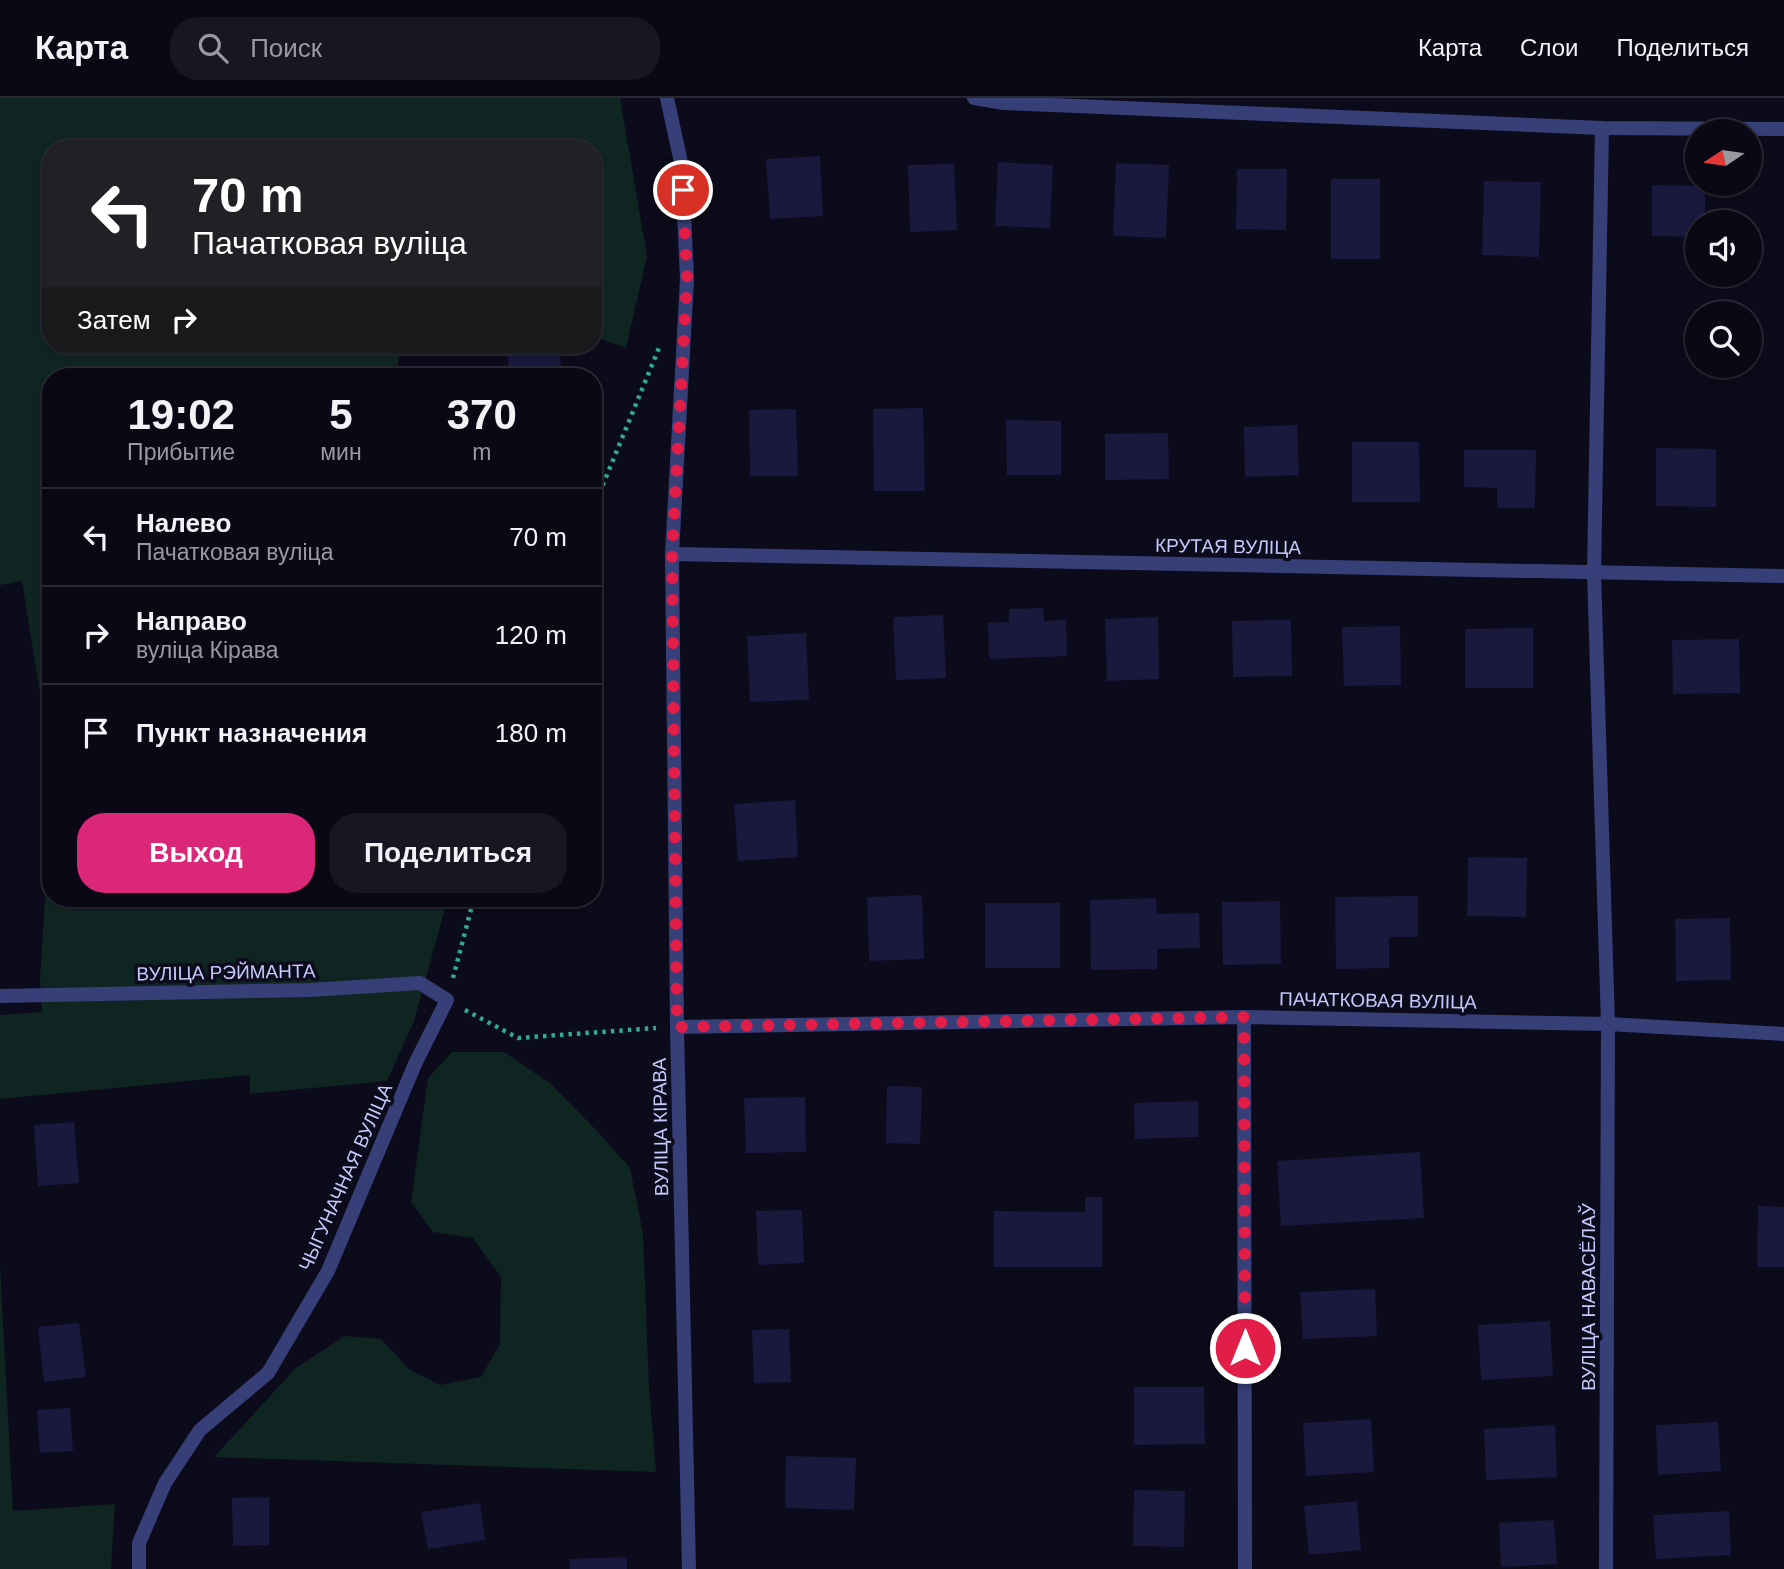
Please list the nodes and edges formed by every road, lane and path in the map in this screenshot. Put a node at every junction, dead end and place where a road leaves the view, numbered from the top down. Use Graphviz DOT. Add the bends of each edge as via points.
graph roads {
  1 [pos="667,98"];
  2 [pos="974,98"];
  3 [pos="1602,128"];
  4 [pos="1784,129"];
  5 [pos="661,343"];
  6 [pos="602,487"];
  7 [pos="672,554"];
  8 [pos="1594,572"];
  9 [pos="1784,576"];
  10 [pos="472,907"];
  11 [pos="0,996"];
  12 [pos="447,1000"];
  13 [pos="1244,1017"];
  14 [pos="1608,1024"];
  15 [pos="677,1027"];
  16 [pos="1784,1034"];
  17 [pos="139,1569"];
  18 [pos="689,1569"];
  19 [pos="1245,1569"];
  20 [pos="1606,1569"];
  1 -- 7 [label="street, ВУЛІЦА КІРАВА" via="682,167 687,279"];
  2 -- 3 [label="street"];
  3 -- 4 [label="street"];
  3 -- 8 [label="street, ВУЛІЦА НАВАСЁЛАЎ"];
  5 -- 6 [label="path"];
  7 -- 8 [label="street, КРУТАЯ ВУЛІЦА"];
  7 -- 15 [label="street, ВУЛІЦА КІРАВА"];
  8 -- 9 [label="street, КРУТАЯ ВУЛІЦА"];
  8 -- 14 [label="street, ВУЛІЦА НАВАСЁЛАЎ"];
  10 -- 12 [label="path"];
  11 -- 12 [label="street, ВУЛІЦА РЭЙМАНТА" via="310,990 419,983"];
  12 -- 15 [label="path" via="518,1038"];
  12 -- 17 [label="street, ЧЫГУНАЧНАЯ ВУЛІЦА" via="415,1064 328,1271 268,1373 200,1430 165,1483 139,1543"];
  13 -- 14 [label="street, ПАЧАТКОВАЯ ВУЛІЦА"];
  13 -- 15 [label="street, ПАЧАТКОВАЯ ВУЛІЦА"];
  13 -- 19 [label="street"];
  14 -- 16 [label="street, ПАЧАТКОВАЯ ВУЛІЦА"];
  14 -- 20 [label="street, ВУЛІЦА НАВАСЁЛАЎ"];
  15 -- 18 [label="street, ВУЛІЦА КІРАВА"];
}
